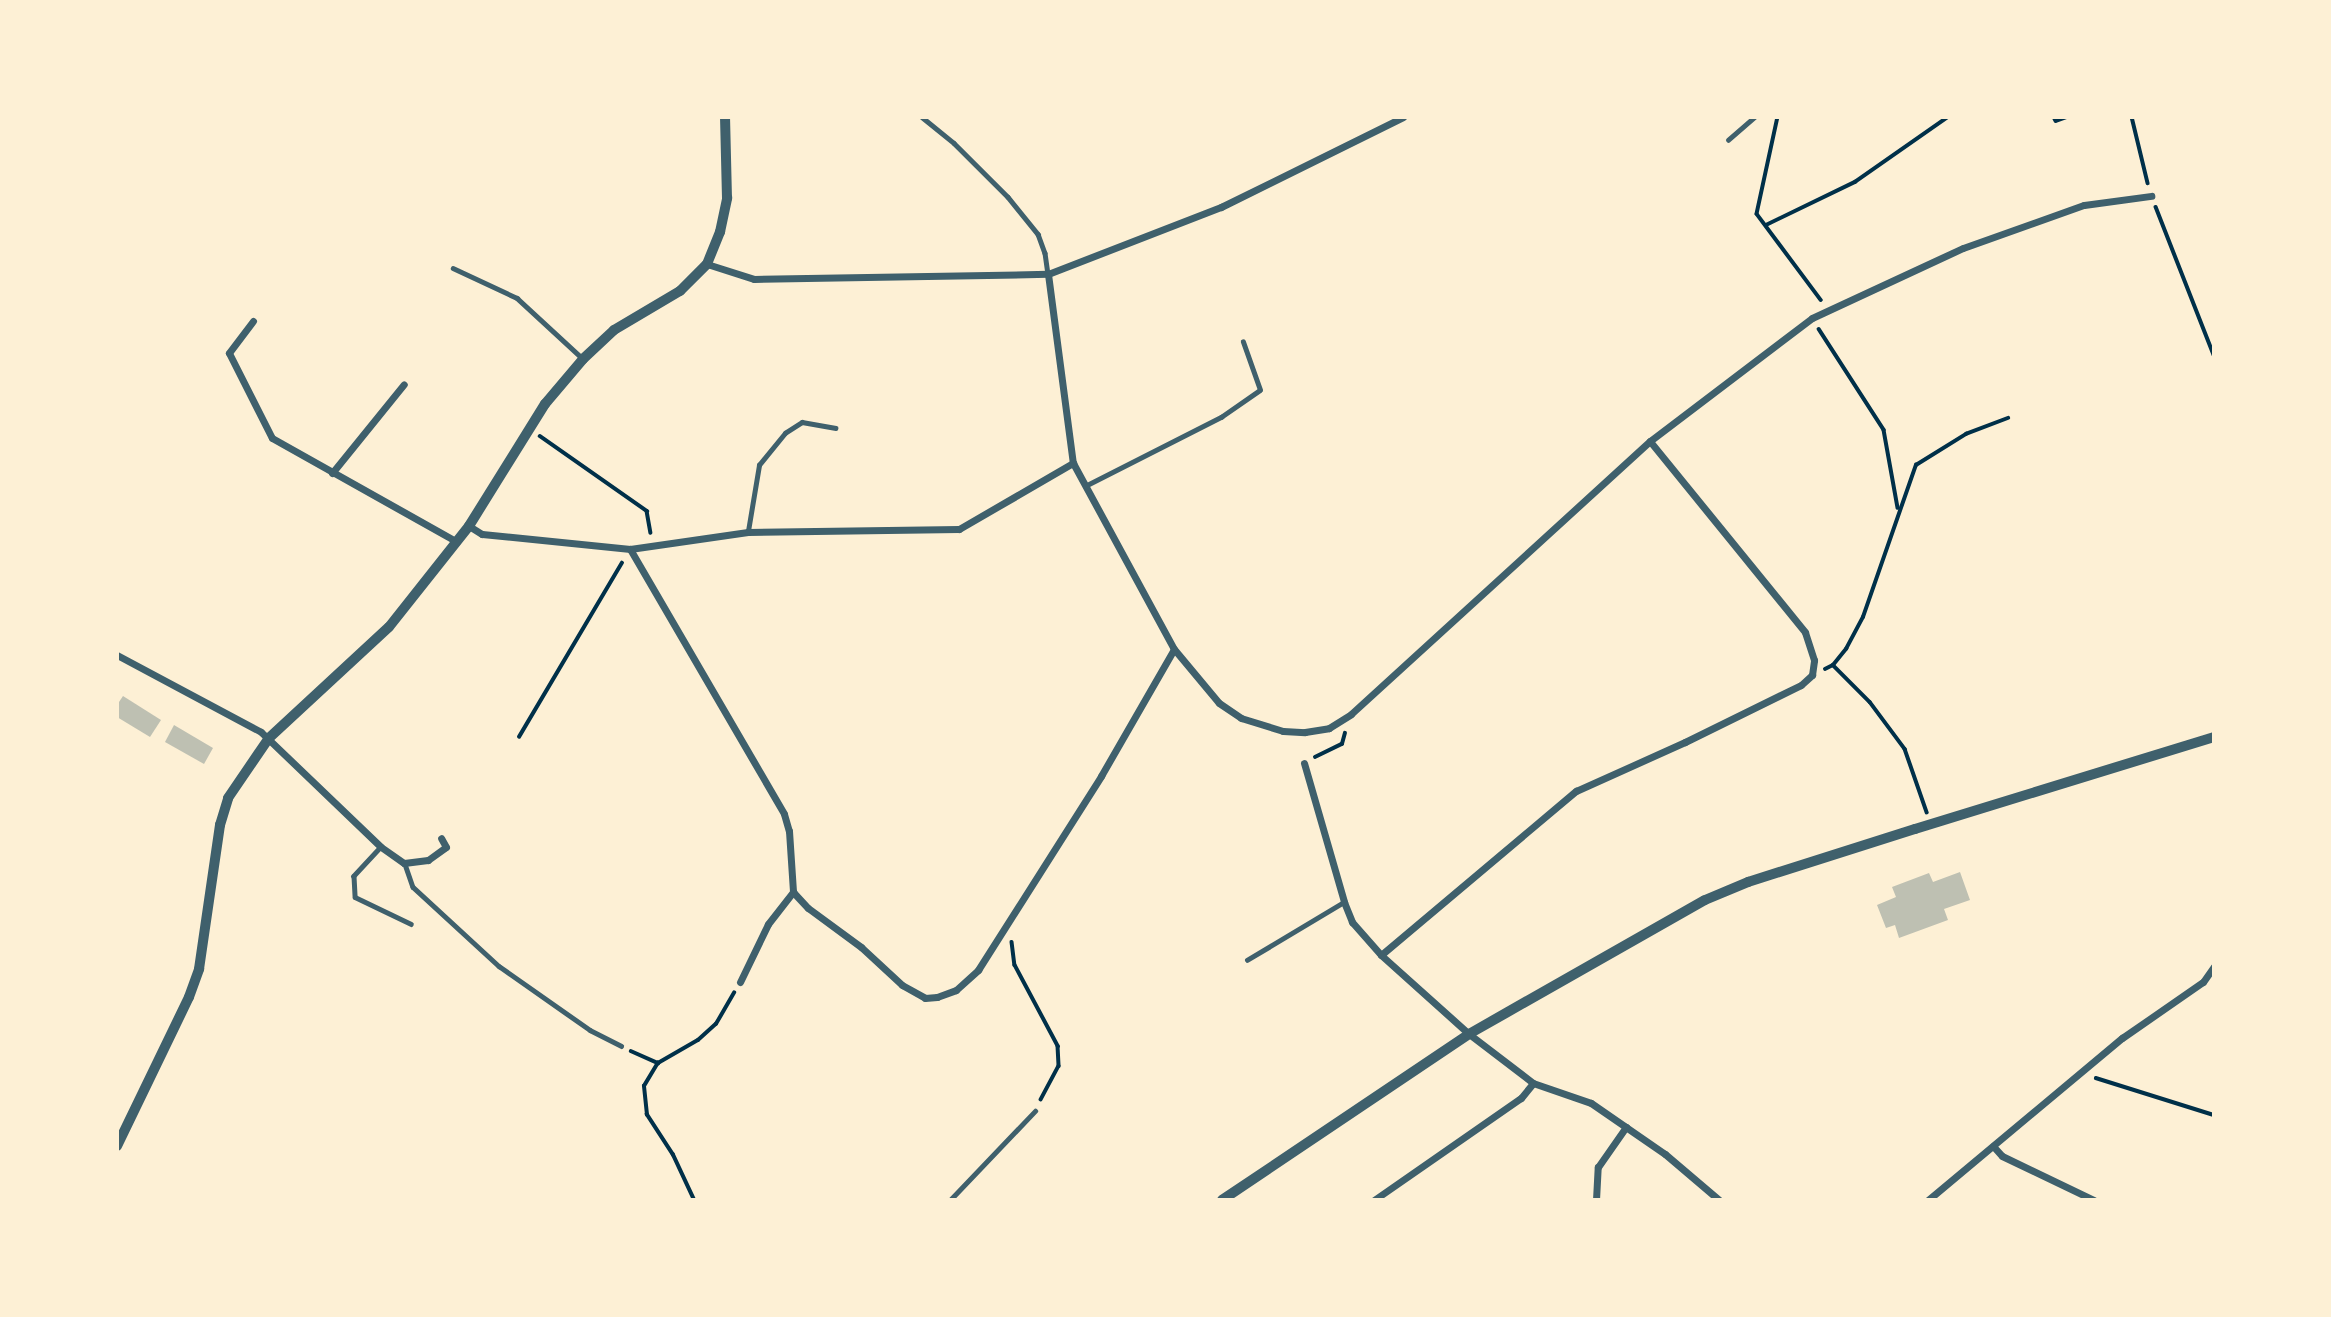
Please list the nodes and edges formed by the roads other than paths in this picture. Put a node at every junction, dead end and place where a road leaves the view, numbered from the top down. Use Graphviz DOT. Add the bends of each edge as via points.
graph roads {
  1 [pos="725,117"];
  2 [pos="922,117"];
  3 [pos="1403,117"];
  4 [pos="1754,117"];
  5 [pos="1728,140"];
  6 [pos="2151,196"];
  7 [pos="707,264"];
  8 [pos="453,268"];
  9 [pos="1048,274"];
  10 [pos="253,321"];
  11 [pos="1243,342"];
  12 [pos="583,359"];
  13 [pos="404,384"];
  14 [pos="835,428"];
  15 [pos="1650,441"];
  16 [pos="1073,463"];
  17 [pos="332,473"];
  18 [pos="1084,486"];
  19 [pos="469,526"];
  20 [pos="748,532"];
  21 [pos="457,542"];
  22 [pos="631,549"];
  23 [pos="1174,649"];
  24 [pos="117,655"];
  25 [pos="2214,737"];
  26 [pos="269,738"];
  27 [pos="1304,763"];
  28 [pos="441,838"];
  29 [pos="381,847"];
  30 [pos="404,863"];
  31 [pos="793,892"];
  32 [pos="1344,902"];
  33 [pos="411,924"];
  34 [pos="1381,955"];
  35 [pos="1247,960"];
  36 [pos="2214,967"];
  37 [pos="740,982"];
  38 [pos="1469,1034"];
  39 [pos="621,1046"];
  40 [pos="1533,1083"];
  41 [pos="1035,1111"];
  42 [pos="1626,1127"];
  43 [pos="117,1146"];
  44 [pos="1993,1146"];
  45 [pos="950,1200"];
  46 [pos="1222,1200"];
  47 [pos="1374,1200"];
  48 [pos="1596,1200"];
  49 [pos="1720,1200"];
  50 [pos="1928,1200"];
  51 [pos="2094,1200"];
  1 -- 7 [label="street" via="727,198"];
  2 -- 9 [label="lane" via="1008,197 1038,234"];
  3 -- 9 [label="street" via="1228,204"];
  4 -- 5 [label="lane"];
  6 -- 15 [label="street" via="2084,205 1975,244 1812,318"];
  7 -- 9 [label="street" via="754,279"];
  7 -- 12 [label="street" via="680,291 614,330"];
  8 -- 12 [label="lane" via="517,298"];
  9 -- 16 [label="street"];
  10 -- 17 [label="street" via="229,353 272,438"];
  11 -- 18 [label="lane" via="1260,390 1221,417"];
  12 -- 19 [label="street" via="545,404"];
  13 -- 17 [label="street"];
  14 -- 20 [label="lane" via="802,422 785,433 759,465"];
  15 -- 23 [label="street" via="1351,714 1329,728 1304,732 1241,718 1219,702"];
  15 -- 34 [label="street" via="1805,632 1814,660 1812,675 1801,685 1576,791"];
  16 -- 18 [label="street"];
  16 -- 20 [label="street" via="959,529"];
  17 -- 21 [label="street"];
  18 -- 23 [label="street"];
  19 -- 21 [label="street"];
  19 -- 22 [label="street" via="482,534"];
  20 -- 22 [label="street"];
  21 -- 26 [label="street" via="389,627"];
  22 -- 31 [label="street" via="784,814"];
  23 -- 31 [label="street" via="1010,923 965,983 925,998 902,985"];
  24 -- 26 [label="street"];
  25 -- 38 [label="street" via="1748,882 1704,900"];
  26 -- 29 [label="street"];
  26 -- 43 [label="street" via="228,797 199,969"];
  27 -- 32 [label="street"];
  28 -- 30 [label="street" via="446,847 428,860"];
  29 -- 30 [label="street"];
  29 -- 33 [label="lane" via="354,876 355,897"];
  30 -- 39 [label="lane" via="413,887 499,967"];
  31 -- 37 [label="street" via="768,924"];
  32 -- 34 [label="street" via="1352,922"];
  32 -- 35 [label="lane"];
  34 -- 38 [label="street"];
  36 -- 44 [label="street" via="2203,982 2122,1038"];
  38 -- 40 [label="street"];
  38 -- 46 [label="street"];
  40 -- 42 [label="street" via="1591,1103"];
  40 -- 47 [label="street" via="1521,1098"];
  41 -- 45 [label="lane"];
  42 -- 48 [label="street" via="1598,1167"];
  42 -- 49 [label="street"];
  44 -- 50 [label="street"];
  44 -- 51 [label="street" via="2002,1156"];
}
